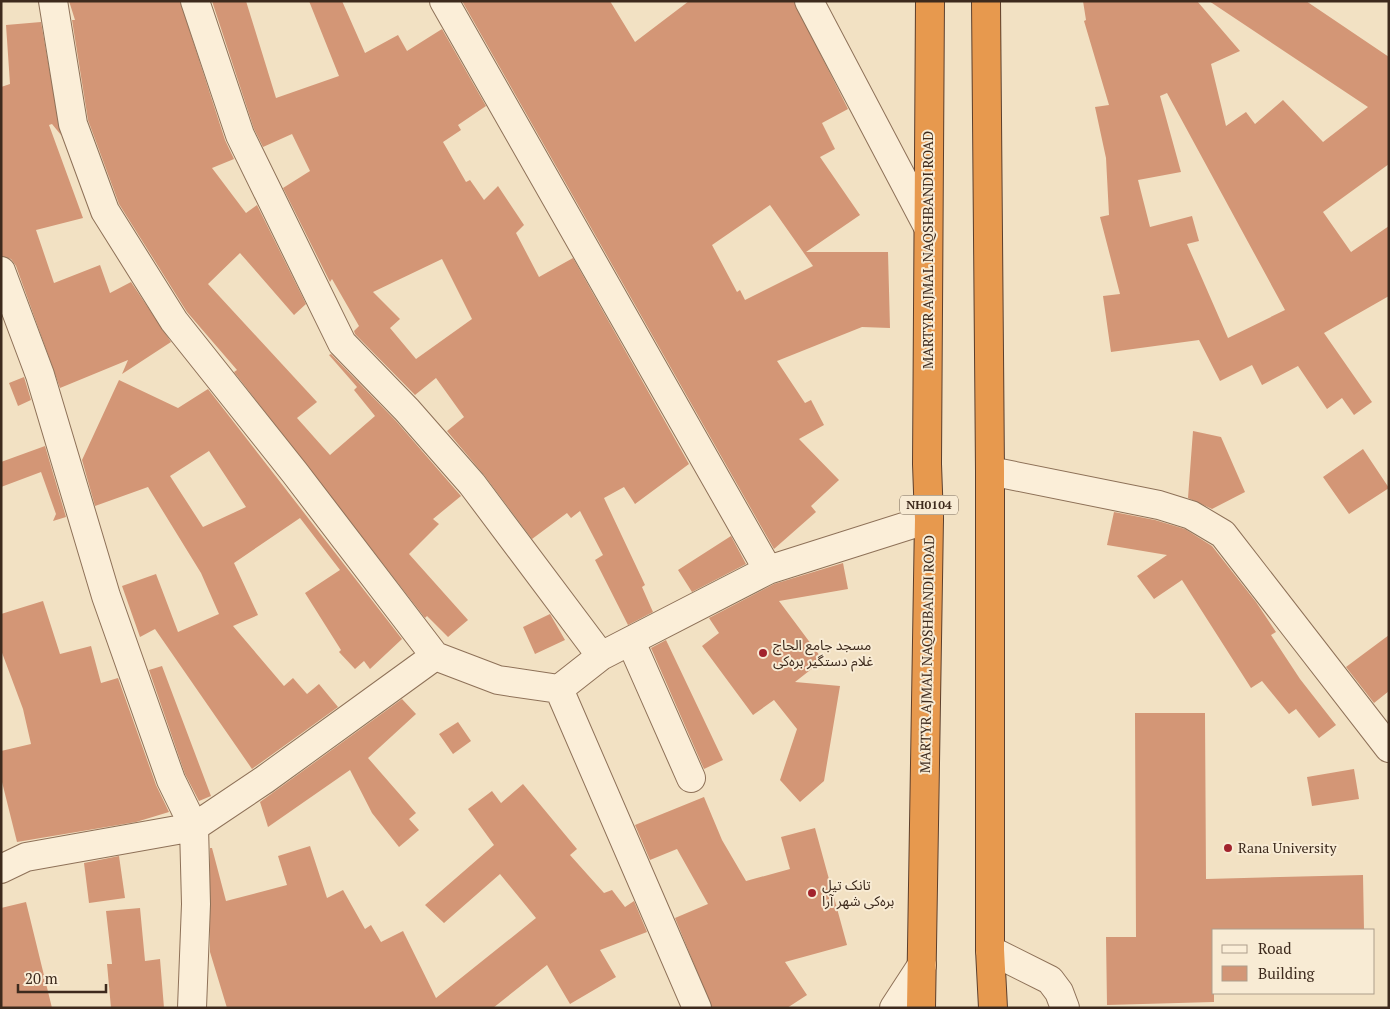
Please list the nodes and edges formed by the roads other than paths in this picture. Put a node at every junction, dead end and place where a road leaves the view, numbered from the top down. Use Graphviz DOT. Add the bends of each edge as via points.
graph roads {
  1 [pos="53,1"];
  2 [pos="195,1"];
  3 [pos="444,1"];
  4 [pos="809,1"];
  5 [pos="930,1"];
  6 [pos="986,1"];
  7 [pos="928,227"];
  8 [pos="1,271"];
  9 [pos="990,471"];
  10 [pos="929,519"];
  11 [pos="768,570"];
  12 [pos="631,642"];
  13 [pos="435,656"];
  14 [pos="601,656"];
  15 [pos="559,689"];
  16 [pos="1386,739"];
  17 [pos="691,778"];
  18 [pos="194,826"];
  19 [pos="1,869"];
  20 [pos="990,950"];
  21 [pos="922,965"];
  22 [pos="192,1008"];
  23 [pos="697,1008"];
  24 [pos="894,1008"];
  25 [pos="921,1008"];
  26 [pos="993,1008"];
  27 [pos="1065,1008"];
  1 -- 13 [label="street" via="73,124 105,212 174,321"];
  2 -- 14 [label="street" via="240,135 342,343 472,484"];
  3 -- 11 [label="street"];
  4 -- 7 [label="street"];
  5 -- 7 [label="highway, MARTYR AJMAL NAQSHBANDI ROAD / NH0104"];
  6 -- 9 [label="highway"];
  7 -- 10 [label="highway, MARTYR AJMAL NAQSHBANDI ROAD / NH0104"];
  8 -- 18 [label="street" via="40,375 106,596 171,780"];
  9 -- 16 [label="street" via="1160,505 1191,515 1223,534"];
  9 -- 20 [label="highway"];
  10 -- 11 [label="street"];
  10 -- 21 [label="highway, MARTYR AJMAL NAQSHBANDI ROAD / NH0104"];
  11 -- 12 [label="street"];
  12 -- 14 [label="street"];
  12 -- 17 [label="street"];
  13 -- 15 [label="street" via="498,680"];
  13 -- 18 [label="street" via="264,780"];
  14 -- 15 [label="street"];
  15 -- 23 [label="street"];
  18 -- 19 [label="street" via="26,857"];
  18 -- 22 [label="street" via="196,904"];
  20 -- 26 [label="highway"];
  20 -- 27 [label="street" via="1050,980"];
  21 -- 24 [label="street"];
  21 -- 25 [label="highway, MARTYR AJMAL NAQSHBANDI ROAD / NH0104"];
}
